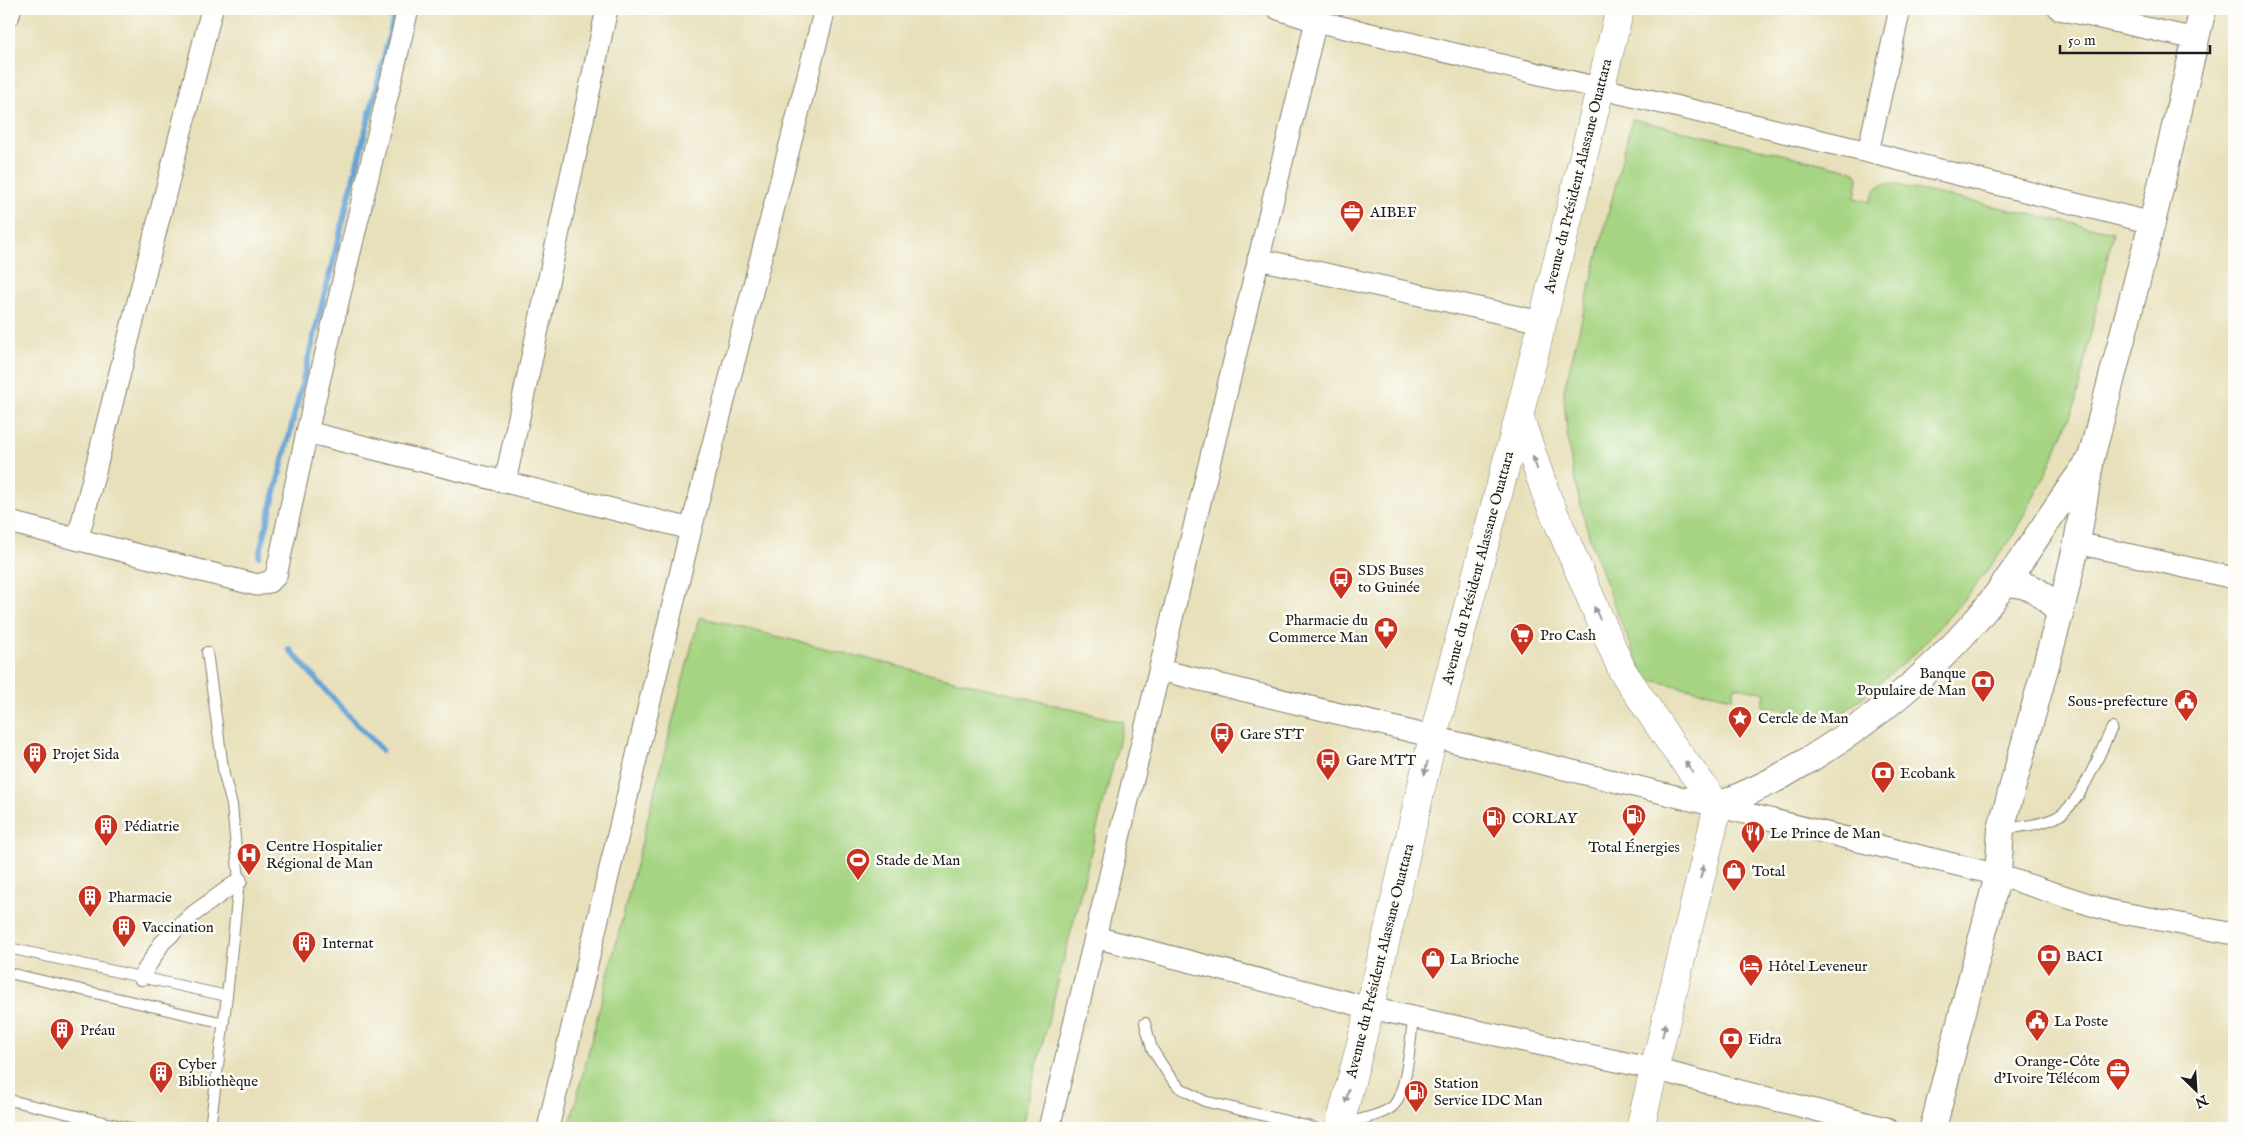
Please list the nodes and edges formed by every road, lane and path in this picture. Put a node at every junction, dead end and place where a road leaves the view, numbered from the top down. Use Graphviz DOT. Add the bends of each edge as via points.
graph roads {
  1 [pos="10,9"];
  2 [pos="212,9"];
  3 [pos="408,9"];
  4 [pos="607,9"];
  5 [pos="825,9"];
  6 [pos="1278,9"];
  7 [pos="1620,9"];
  8 [pos="1900,9"];
  9 [pos="2059,9"];
  10 [pos="2203,9"];
  11 [pos="9,14"];
  12 [pos="1316,21"];
  13 [pos="2196,39"];
  14 [pos="1601,89"];
  15 [pos="1868,152"];
  16 [pos="2152,223"];
  17 [pos="1258,260"];
  18 [pos="1541,322"];
  19 [pos="1519,416"];
  20 [pos="307,432"];
  21 [pos="2091,458"];
  22 [pos="505,482"];
  23 [pos="9,522"];
  24 [pos="691,529"];
  25 [pos="78,538"];
  26 [pos="2077,543"];
  27 [pos="2234,578"];
  28 [pos="2005,582"];
  29 [pos="2060,614"];
  30 [pos="207,652"];
  31 [pos="1160,670"];
  32 [pos="2112,728"];
  33 [pos="1433,737"];
  34 [pos="1718,806"];
  35 [pos="2001,829"];
  36 [pos="1998,875"];
  37 [pos="238,882"];
  38 [pos="2234,934"];
  39 [pos="1095,937"];
  40 [pos="9,948"];
  41 [pos="9,973"];
  42 [pos="141,977"];
  43 [pos="227,996"];
  44 [pos="1370,1008"];
  45 [pos="1413,1018"];
  46 [pos="224,1023"];
  47 [pos="1145,1023"];
  48 [pos="1654,1069"];
  49 [pos="9,1100"];
  50 [pos="1331,1127"];
  51 [pos="130,1128"];
  52 [pos="210,1128"];
  53 [pos="548,1128"];
  54 [pos="1049,1128"];
  55 [pos="1640,1128"];
  56 [pos="1886,1128"];
  57 [pos="1933,1128"];
  1 -- 11 [label="street"];
  2 -- 25 [label="street"];
  3 -- 20 [label="street"];
  4 -- 22 [label="street"];
  5 -- 24 [label="street"];
  6 -- 12 [label="street"];
  7 -- 14 [label="main road, Avenue du Président Alassane Ouattara"];
  8 -- 15 [label="street"];
  9 -- 13 [label="street"];
  10 -- 13 [label="street"];
  12 -- 14 [label="street"];
  12 -- 17 [label="street"];
  13 -- 16 [label="street"];
  14 -- 15 [label="street"];
  14 -- 18 [label="main road, Avenue du Président Alassane Ouattara"];
  15 -- 16 [label="street"];
  16 -- 21 [label="street"];
  17 -- 18 [label="street"];
  17 -- 31 [label="street"];
  18 -- 19 [label="main road, Avenue du Président Alassane Ouattara"];
  19 -- 33 [label="main road, Avenue du Président Alassane Ouattara"];
  34 -- 19 [label="main road, one-way" via="1622,670 1547,497"];
  20 -- 22 [label="street"];
  20 -- 25 [label="street" via="276,576 269,582 257,585"];
  21 -- 26 [label="street"];
  21 -- 28 [label="street"];
  22 -- 24 [label="street"];
  23 -- 25 [label="street"];
  24 -- 53 [label="street"];
  26 -- 27 [label="street"];
  26 -- 29 [label="street"];
  28 -- 29 [label="street" via="2036,588"];
  28 -- 34 [label="street" via="1980,616 1938,662 1881,711 1782,776"];
  29 -- 35 [label="street"];
  30 -- 37 [label="lane" via="224,775 232,805"];
  31 -- 33 [label="street"];
  31 -- 39 [label="street"];
  32 -- 35 [label="lane" via="2075,801 2057,817 2033,825"];
  33 -- 34 [label="street"];
  33 -- 44 [label="main road, Avenue du Président Alassane Ouattara, one-way"];
  34 -- 36 [label="street"];
  48 -- 34 [label="main road, one-way"];
  35 -- 36 [label="street"];
  36 -- 38 [label="street" via="2107,910"];
  36 -- 57 [label="street"];
  37 -- 42 [label="street" via="194,914 162,943"];
  37 -- 43 [label="lane"];
  39 -- 44 [label="street"];
  39 -- 54 [label="street"];
  40 -- 42 [label="lane"];
  41 -- 46 [label="lane"];
  42 -- 43 [label="lane"];
  43 -- 46 [label="lane"];
  44 -- 45 [label="street"];
  44 -- 50 [label="main road, Avenue du Président Alassane Ouattara, one-way"];
  45 -- 48 [label="street"];
  45 -- 50 [label="lane" via="1402,1088 1394,1106 1374,1116"];
  46 -- 52 [label="lane"];
  47 -- 50 [label="lane" via="1152,1049 1179,1087 1204,1100"];
  48 -- 55 [label="main road"];
  48 -- 56 [label="street"];
  49 -- 51 [label="lane"];
}
